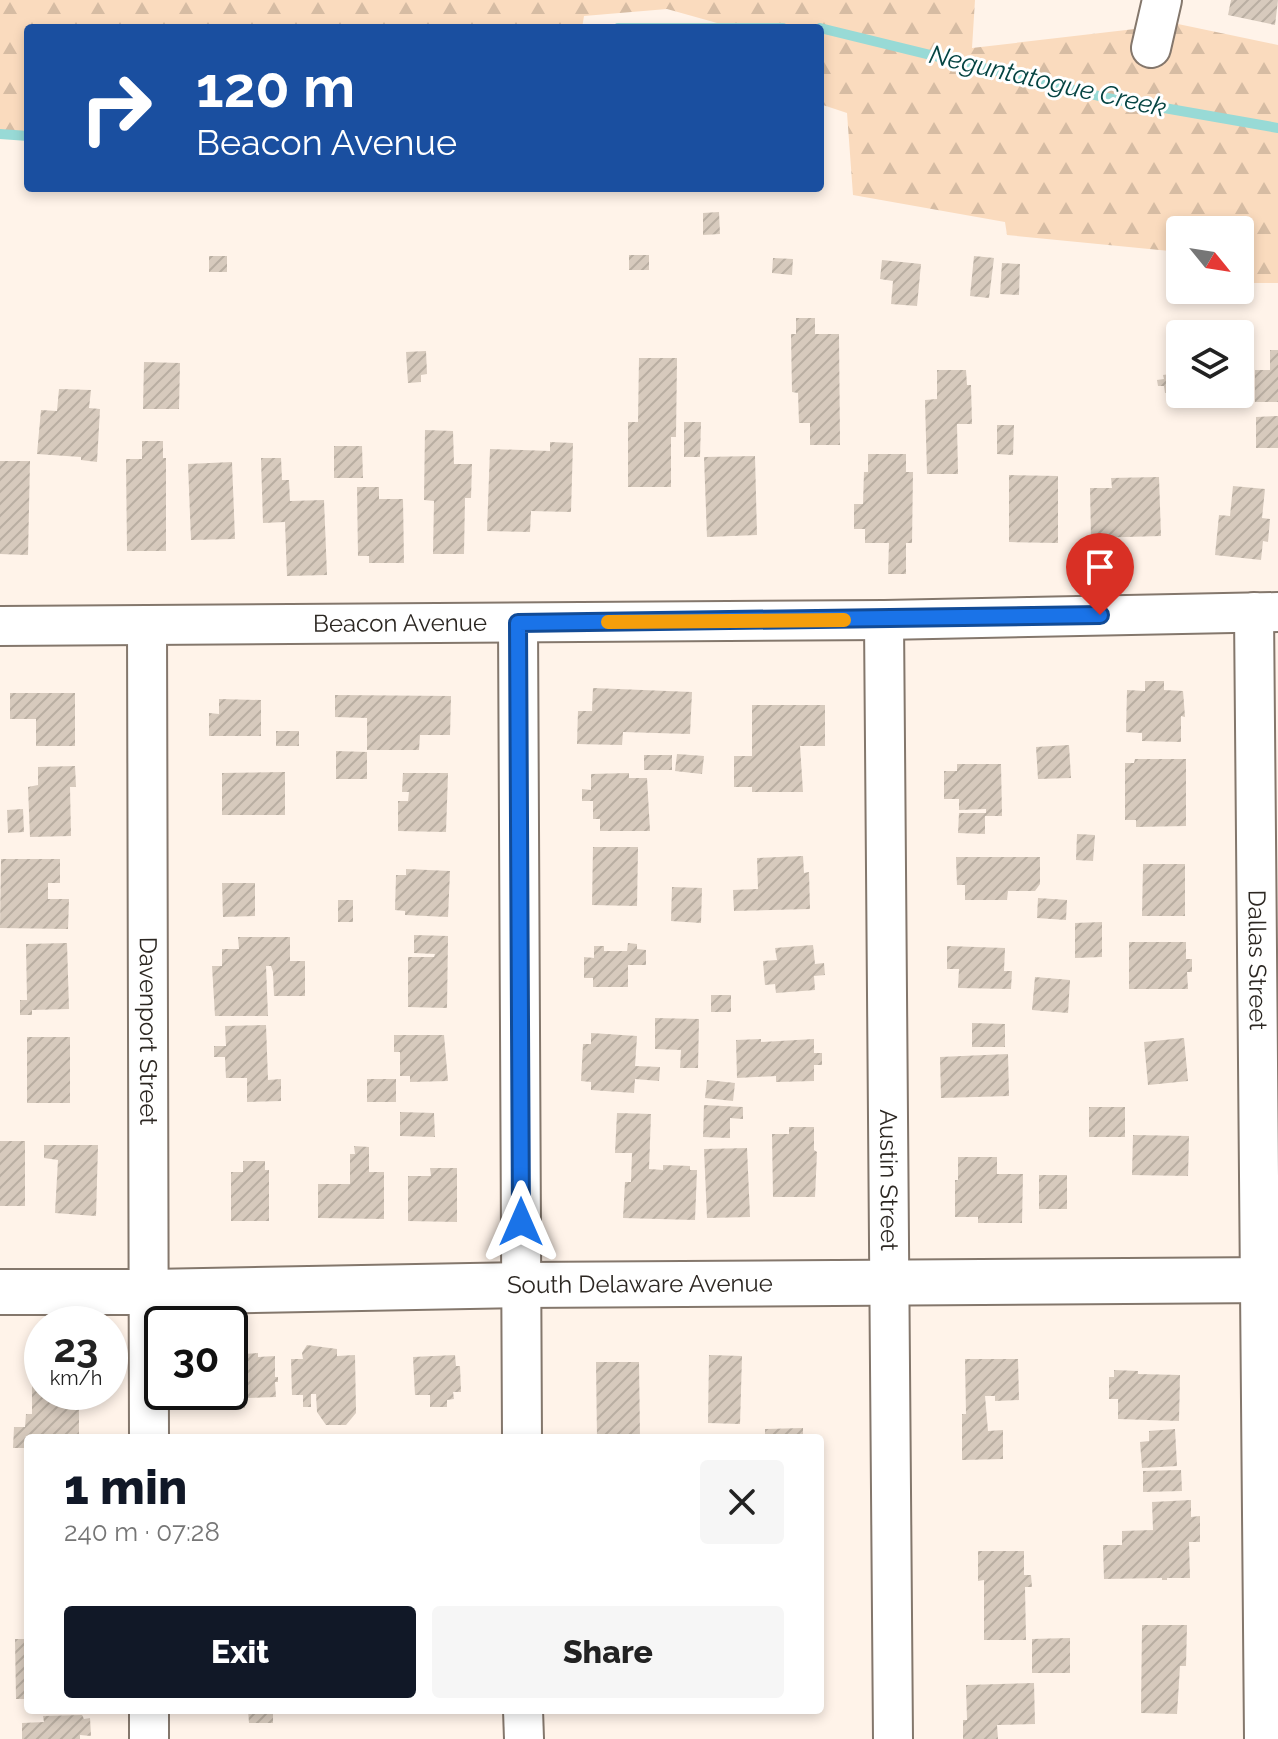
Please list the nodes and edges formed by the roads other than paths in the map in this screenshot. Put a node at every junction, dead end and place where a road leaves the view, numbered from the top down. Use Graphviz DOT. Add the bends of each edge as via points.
graph roads {
  1 [pos="1162,0"];
  2 [pos="1151,48"];
  3 [pos="1266,612"];
  4 [pos="884,620"];
  5 [pos="518,623"];
  6 [pos="147,625"];
  7 [pos="0,626"];
  8 [pos="1268,1280"];
  9 [pos="889,1284"];
  10 [pos="521,1285"];
  11 [pos="0,1292"];
  12 [pos="150,1292"];
  13 [pos="149,1434"];
  14 [pos="522,1434"];
  15 [pos="149,1714"];
  16 [pos="523,1714"];
  17 [pos="149,1739"];
  18 [pos="524,1739"];
  19 [pos="893,1739"];
  20 [pos="1264,1739"];
  1 -- 2 [label="street"];
  3 -- 4 [label="street, Beacon Avenue"];
  3 -- 8 [label="street, Dallas Street"];
  4 -- 5 [label="street, Beacon Avenue"];
  4 -- 9 [label="street, Austin Street"];
  5 -- 6 [label="street, Beacon Avenue"];
  5 -- 10 [label="street"];
  6 -- 7 [label="street, Beacon Avenue"];
  6 -- 12 [label="street, Davenport Street"];
  8 -- 9 [label="street, South Delaware Avenue"];
  8 -- 20 [label="street, Dallas Street"];
  9 -- 10 [label="street, South Delaware Avenue"];
  9 -- 19 [label="street, Austin Street"];
  10 -- 12 [label="street, South Delaware Avenue"];
  10 -- 14 [label="street"];
  11 -- 12 [label="street, South Delaware Avenue"];
  12 -- 13 [label="street, Davenport Street"];
  15 -- 17 [label="street"];
  16 -- 18 [label="street"];
}
